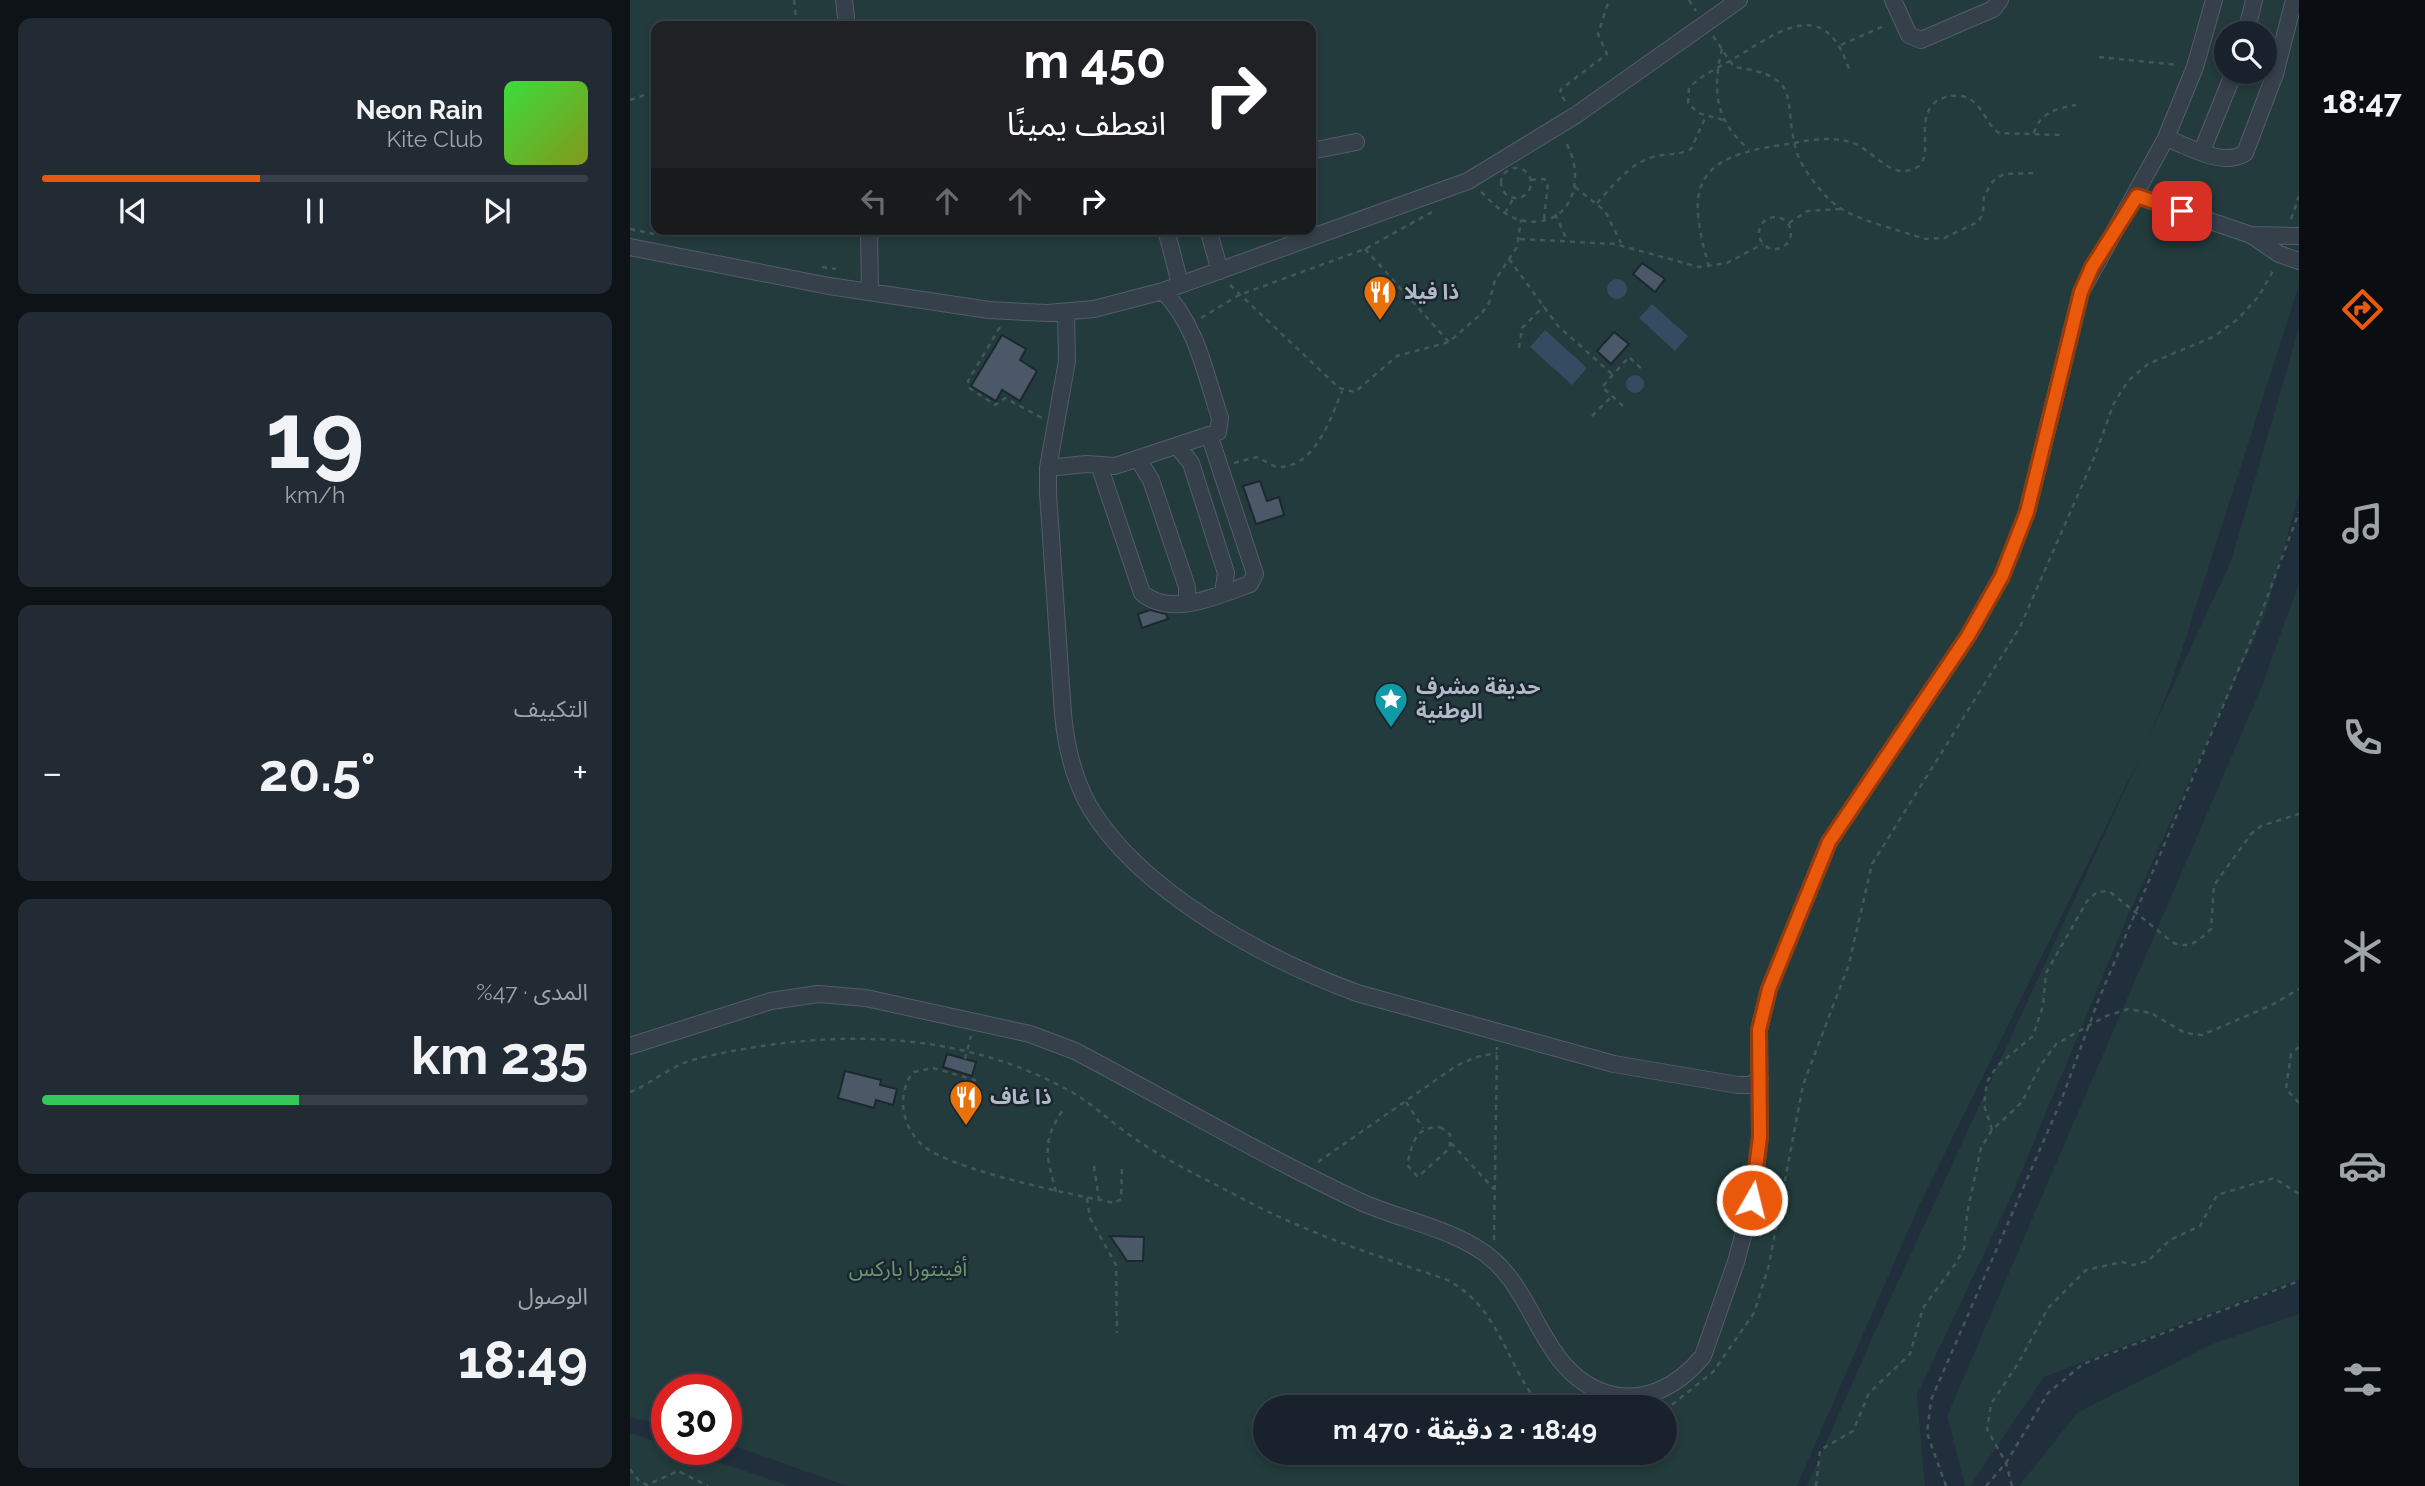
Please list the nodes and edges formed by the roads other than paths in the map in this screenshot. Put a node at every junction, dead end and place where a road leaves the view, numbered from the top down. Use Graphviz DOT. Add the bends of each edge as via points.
graph roads {
  1 [pos="844,0"];
  2 [pos="1739,0"];
  3 [pos="1893,0"];
  4 [pos="2000,0"];
  5 [pos="2214,0"];
  6 [pos="2254,0"];
  7 [pos="2294,0"];
  8 [pos="846,21"];
  9 [pos="2249,21"];
  10 [pos="2229,84"];
  11 [pos="2166,138"];
  12 [pos="1356,142"];
  13 [pos="1316,150"];
  14 [pos="2202,151"];
  15 [pos="2137,196"];
  16 [pos="870,235"];
  17 [pos="1168,235"];
  18 [pos="1210,235"];
  19 [pos="2250,235"];
  20 [pos="2292,235"];
  21 [pos="630,247"];
  22 [pos="2299,261"];
  23 [pos="1220,271"];
  24 [pos="1180,284"];
  25 [pos="1163,291"];
  26 [pos="870,292"];
  27 [pos="1066,313"];
  28 [pos="1210,437"];
  29 [pos="1178,447"];
  30 [pos="1138,459"];
  31 [pos="1098,465"];
  32 [pos="1048,468"];
  33 [pos="1223,593"];
  34 [pos="1187,603"];
  35 [pos="630,1046"];
  36 [pos="1760,1079"];
  1 -- 8 [label="street"];
  2 -- 23 [label="street" via="1469,188"];
  3 -- 4 [label="street" via="1909,35 1925,40 1993,9"];
  5 -- 11 [label="street" via="2195,67"];
  6 -- 9 [label="street"];
  7 -- 14 [label="street" via="2275,74 2248,148 2228,159"];
  10 -- 14 [label="street"];
  11 -- 14 [label="street"];
  11 -- 15 [label="street"];
  12 -- 13 [label="street"];
  15 -- 19 [label="street"];
  15 -- 36 [label="street" via="2081,292 2027,512 2002,576 1968,636 1845,817 1817,868 1764,1002 1759,1030"];
  16 -- 26 [label="street"];
  17 -- 24 [label="street"];
  18 -- 23 [label="street"];
  19 -- 20 [label="street"];
  19 -- 22 [label="street"];
  21 -- 26 [label="street"];
  23 -- 24 [label="street"];
  24 -- 25 [label="street"];
  25 -- 27 [label="street"];
  25 -- 28 [label="street" via="1189,326 1220,418 1218,432"];
  26 -- 27 [label="street" via="1009,312"];
  27 -- 32 [label="street" via="1067,361"];
  28 -- 29 [label="street"];
  28 -- 33 [label="street" via="1255,574 1250,584"];
  29 -- 30 [label="street"];
  29 -- 33 [label="street" via="1191,463 1226,573"];
  30 -- 31 [label="street" via="1115,466"];
  30 -- 34 [label="street" via="1152,480 1187,587"];
  31 -- 32 [label="street"];
  31 -- 34 [label="street" via="1138,588 1152,600"];
  32 -- 36 [label="street" via="1065,737 1078,782 1107,832 1131,858 1212,922 1282,963 1357,993 1640,1069 1744,1086"];
  33 -- 34 [label="street"];
  35 -- 36 [label="street" via="771,1001 810,995 858,997 1030,1034 1074,1051 1363,1203 1467,1243 1494,1260 1557,1356 1588,1386 1630,1397 1672,1386 1703,1356 1736,1262 1756,1169"];
}
